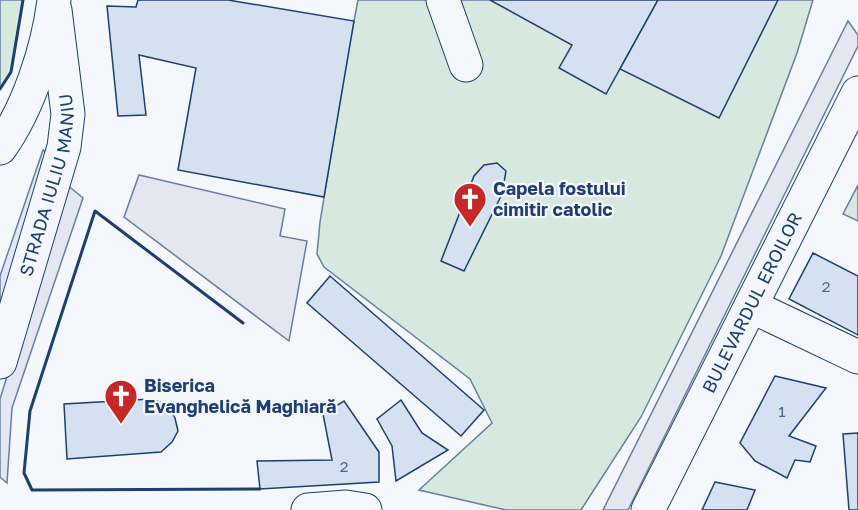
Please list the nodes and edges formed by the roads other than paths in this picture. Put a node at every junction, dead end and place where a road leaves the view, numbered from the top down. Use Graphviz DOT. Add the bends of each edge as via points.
graph roads {
  1 [pos="443,0"];
  2 [pos="54,1"];
  3 [pos="466,65"];
  4 [pos="858,93"];
  5 [pos="858,117"];
  6 [pos="0,148"];
  7 [pos="822,163"];
  8 [pos="751,306"];
  9 [pos="858,357"];
  10 [pos="0,362"];
  11 [pos="308,510"];
  12 [pos="365,510"];
  13 [pos="648,510"];
  1 -- 3 [label="main road"];
  2 -- 6 [label="main road, STRADA IULIU MANIU" via="31,90"];
  2 -- 10 [label="main road, STRADA IULIU MANIU" via="68,114 64,147"];
  4 -- 7 [label="main road, BULEVARDUL EROILOR"];
  5 -- 7 [label="main road"];
  7 -- 8 [label="main road, BULEVARDUL EROILOR"];
  8 -- 9 [label="main road"];
  8 -- 13 [label="main road, BULEVARDUL EROILOR"];
  11 -- 12 [label="main road"];
}
